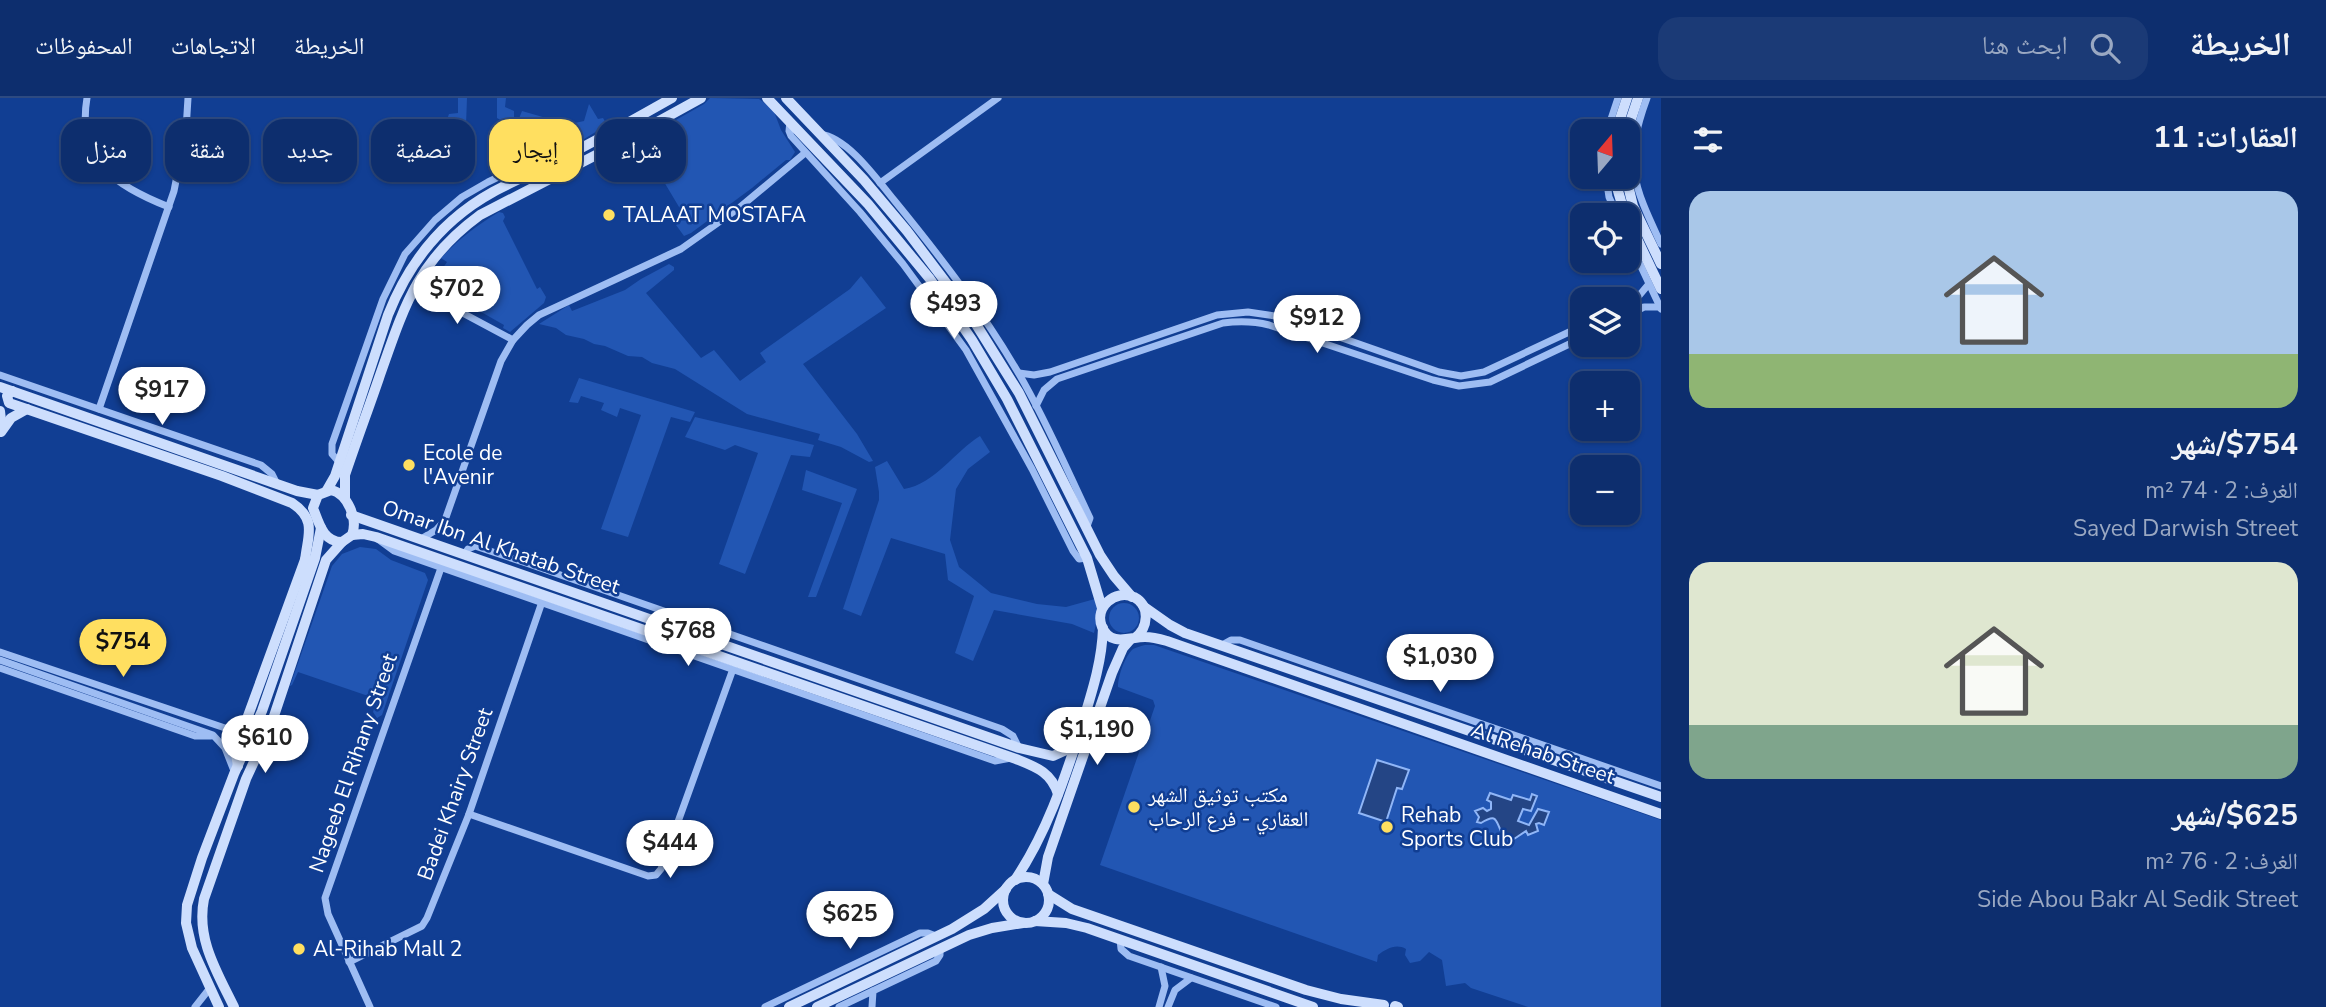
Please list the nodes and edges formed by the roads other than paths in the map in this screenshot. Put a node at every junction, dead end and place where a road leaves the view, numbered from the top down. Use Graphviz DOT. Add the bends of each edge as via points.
graph roads {
  1 [pos="87,98"];
  2 [pos="188,98"];
  3 [pos="672,98"];
  4 [pos="701,98"];
  5 [pos="768,98"];
  6 [pos="786,98"];
  7 [pos="998,98"];
  8 [pos="1618,98"];
  9 [pos="1626,98"];
  10 [pos="1638,98"];
  11 [pos="1647,98"];
  12 [pos="1611,119"];
  13 [pos="1620,119"];
  14 [pos="1631,119"];
  15 [pos="790,121"];
  16 [pos="820,134"];
  17 [pos="582,147"];
  18 [pos="805,153"];
  19 [pos="490,182"];
  20 [pos="514,182"];
  21 [pos="880,183"];
  22 [pos="1629,189"];
  23 [pos="169,207"];
  24 [pos="1661,244"];
  25 [pos="1640,245"];
  26 [pos="1660,260"];
  27 [pos="1640,267"];
  28 [pos="1648,285"];
  29 [pos="414,287"];
  30 [pos="1661,289"];
  31 [pos="1640,294"];
  32 [pos="1660,308"];
  33 [pos="1640,309"];
  34 [pos="1570,332"];
  35 [pos="513,340"];
  36 [pos="1570,344"];
  37 [pos="1365,347"];
  38 [pos="1362,356"];
  39 [pos="1018,373"];
  40 [pos="0,375"];
  41 [pos="0,387"];
  42 [pos="12,391"];
  43 [pos="1019,393"];
  44 [pos="368,394"];
  45 [pos="1007,400"];
  46 [pos="1036,406"];
  47 [pos="27,409"];
  48 [pos="99,410"];
  49 [pos="0,411"];
  50 [pos="80,415"];
  51 [pos="1,434"];
  52 [pos="339,462"];
  53 [pos="277,484"];
  54 [pos="322,493"];
  55 [pos="345,498"];
  56 [pos="352,515"];
  57 [pos="319,523"];
  58 [pos="1086,529"];
  59 [pos="352,535"];
  60 [pos="376,537"];
  61 [pos="421,540"];
  62 [pos="342,542"];
  63 [pos="464,555"];
  64 [pos="1087,558"];
  65 [pos="305,561"];
  66 [pos="441,568"];
  67 [pos="1132,597"];
  68 [pos="543,599"];
  69 [pos="1143,605"];
  70 [pos="1102,608"];
  71 [pos="1103,628"];
  72 [pos="1132,639"];
  73 [pos="691,640"];
  74 [pos="0,652"];
  75 [pos="0,660"];
  76 [pos="0,668"];
  77 [pos="16,669"];
  78 [pos="733,669"];
  79 [pos="1434,713"];
  80 [pos="247,724"];
  81 [pos="1075,746"];
  82 [pos="1020,748"];
  83 [pos="1535,753"];
  84 [pos="1011,758"];
  85 [pos="1530,768"];
  86 [pos="236,770"];
  87 [pos="1661,786"];
  88 [pos="1058,794"];
  89 [pos="1661,797"];
  90 [pos="468,814"];
  91 [pos="1661,814"];
  92 [pos="202,860"];
  93 [pos="215,865"];
  94 [pos="1015,880"];
  95 [pos="1006,889"];
  96 [pos="1045,889"];
  97 [pos="1035,921"];
  98 [pos="1023,923"];
  99 [pos="936,936"];
  100 [pos="1120,939"];
  101 [pos="940,948"];
  102 [pos="349,962"];
  103 [pos="1161,967"];
  104 [pos="1191,978"];
  105 [pos="210,988"];
  106 [pos="873,991"];
  107 [pos="1292,999"];
  108 [pos="1341,1003"];
  109 [pos="845,1006"];
  110 [pos="1390,1006"];
  111 [pos="195,1007"];
  112 [pos="219,1007"];
  113 [pos="234,1007"];
  114 [pos="370,1007"];
  115 [pos="765,1007"];
  116 [pos="789,1007"];
  117 [pos="817,1007"];
  118 [pos="872,1007"];
  119 [pos="1159,1007"];
  120 [pos="1167,1007"];
  121 [pos="1276,1007"];
  122 [pos="1282,1007"];
  123 [pos="1313,1007"];
  1 -- 23 [label="street" via="86,132 103,167 128,189"];
  2 -- 23 [label="street" via="186,130"];
  3 -- 17 [label="street"];
  4 -- 29 [label="street" via="480,215 440,250"];
  5 -- 15 [label="street"];
  6 -- 16 [label="street"];
  7 -- 21 [label="street"];
  8 -- 12 [label="street"];
  9 -- 13 [label="street"];
  10 -- 14 [label="street"];
  11 -- 24 [label="street" via="1634,140 1633,171"];
  15 -- 18 [label="street" via="790,134"];
  15 -- 45 [label="street" via="930,279"];
  16 -- 21 [label="street" via="842,142"];
  16 -- 43 [label="street" via="948,282"];
  18 -- 35 [label="street" via="681,249 548,310"];
  18 -- 64 [label="street" via="860,212 946,320 1032,469 1073,551 1079,559"];
  19 -- 52 [label="street" via="435,220 405,254 383,299 332,444 332,454"];
  20 -- 44 [label="street" via="454,218 413,263 398,290"];
  21 -- 39 [label="street" via="963,287"];
  22 -- 26 [label="street"];
  23 -- 48 [label="street"];
  25 -- 30 [label="street"];
  27 -- 28 [label="street"];
  28 -- 31 [label="street"];
  28 -- 32 [label="street"];
  29 -- 35 [label="street"];
  29 -- 44 [label="street"];
  32 -- 33 [label="street"];
  34 -- 37 [label="street" via="1491,370 1469,375 1446,374"];
  35 -- 61 [label="street" via="501,361 445,520"];
  36 -- 38 [label="street" via="1500,378 1468,386 1442,383"];
  37 -- 38 [label="street"];
  37 -- 39 [label="street" via="1282,317 1238,312 1195,322 1050,372"];
  38 -- 46 [label="street" via="1269,325 1223,323 1057,379 1044,390"];
  39 -- 46 [label="street"];
  40 -- 48 [label="street"];
  41 -- 42 [label="street"];
  42 -- 47 [label="street" via="7,396 9,403"];
  42 -- 50 [label="street"];
  43 -- 45 [label="street"];
  43 -- 58 [label="street"];
  44 -- 52 [label="street"];
  44 -- 55 [label="street" via="345,475"];
  45 -- 64 [label="street"];
  46 -- 58 [label="street" via="1090,518"];
  47 -- 51 [label="street" via="11,418"];
  47 -- 65 [label="street" via="292,503 309,526"];
  48 -- 50 [label="street"];
  48 -- 53 [label="street" via="261,465"];
  49 -- 51 [label="street"];
  50 -- 53 [label="street"];
  52 -- 54 [label="street"];
  53 -- 54 [label="street"];
  54 -- 55 [label="street" via="335,491"];
  54 -- 57 [label="street" via="313,505"];
  55 -- 56 [label="street"];
  56 -- 59 [label="street"];
  56 -- 61 [label="street, Omar Ibn Al Khatab Street"];
  57 -- 62 [label="street" via="327,538"];
  57 -- 65 [label="street"];
  57 -- 86 [label="street" via="315,558 262,711"];
  58 -- 67 [label="street"];
  59 -- 60 [label="street, Omar Ibn Al Khatab Street"];
  59 -- 62 [label="street"];
  60 -- 66 [label="street" via="394,551"];
  60 -- 68 [label="street, Omar Ibn Al Khatab Street"];
  61 -- 63 [label="street, Omar Ibn Al Khatab Street"];
  62 -- 93 [label="street" via="326,560 271,725"];
  63 -- 73 [label="street, Omar Ibn Al Khatab Street"];
  63 -- 82 [label="street" via="475,546 529,564 1002,729"];
  64 -- 70 [label="street"];
  65 -- 80 [label="street"];
  66 -- 68 [label="street"];
  66 -- 102 [label="street, Nageeb El Rihany Street" via="325,898"];
  67 -- 69 [label="street"];
  67 -- 70 [label="street" via="1119,595"];
  68 -- 73 [label="street, Omar Ibn Al Khatab Street"];
  68 -- 78 [label="street"];
  68 -- 90 [label="street, Badei Khairy Street"];
  69 -- 72 [label="street" via="1146,624"];
  69 -- 79 [label="street, Al Rehab Street" via="1185,633"];
  70 -- 71 [label="street"];
  71 -- 72 [label="street" via="1111,638"];
  71 -- 81 [label="street" via="1098,674"];
  72 -- 85 [label="street, Al Rehab Street" via="1167,640"];
  72 -- 96 [label="street" via="1112,673 1048,856"];
  73 -- 82 [label="street, Omar Ibn Al Khatab Street"];
  73 -- 84 [label="street, Omar Ibn Al Khatab Street"];
  74 -- 80 [label="street" via="225,728"];
  75 -- 77 [label="street"];
  76 -- 77 [label="street"];
  77 -- 86 [label="street" via="195,736 213,736"];
  78 -- 84 [label="street" via="995,761"];
  78 -- 90 [label="street" via="656,875"];
  79 -- 83 [label="street, Al Rehab Street"];
  79 -- 87 [label="street"];
  80 -- 86 [label="street" via="236,750"];
  81 -- 82 [label="street, Omar Ibn Al Khatab Street" via="1053,756"];
  81 -- 88 [label="street"];
  83 -- 85 [label="street"];
  83 -- 89 [label="street, Al Rehab Street"];
  84 -- 88 [label="street, Omar Ibn Al Khatab Street" via="1042,769"];
  85 -- 91 [label="street, Al Rehab Street"];
  86 -- 92 [label="street"];
  88 -- 94 [label="street" via="1037,844"];
  90 -- 102 [label="street, Badei Khairy Street" via="422,926"];
  92 -- 93 [label="street"];
  92 -- 105 [label="street" via="186,923"];
  93 -- 113 [label="street" via="201,912 202,931"];
  94 -- 95 [label="street"];
  94 -- 96 [label="street" via="1026,877"];
  95 -- 98 [label="street" via="1004,906"];
  95 -- 99 [label="street" via="975,915"];
  96 -- 97 [label="street" via="1049,901 1045,913"];
  96 -- 108 [label="street" via="1072,909"];
  97 -- 98 [label="street"];
  97 -- 100 [label="street" via="1077,925"];
  98 -- 101 [label="street" via="981,931"];
  99 -- 115 [label="street" via="920,933"];
  99 -- 116 [label="street"];
  100 -- 103 [label="street" via="1125,953"];
  100 -- 107 [label="street"];
  101 -- 106 [label="street" via="936,961"];
  101 -- 117 [label="street"];
  102 -- 114 [label="street, Nageeb El Rihany Street"];
  103 -- 104 [label="street"];
  103 -- 119 [label="street" via="1165,986"];
  104 -- 120 [label="street" via="1175,990"];
  104 -- 121 [label="street"];
  105 -- 111 [label="street"];
  105 -- 112 [label="street"];
  106 -- 109 [label="street"];
  106 -- 118 [label="street"];
  107 -- 122 [label="street"];
  107 -- 123 [label="street"];
  108 -- 110 [label="street"];
}
